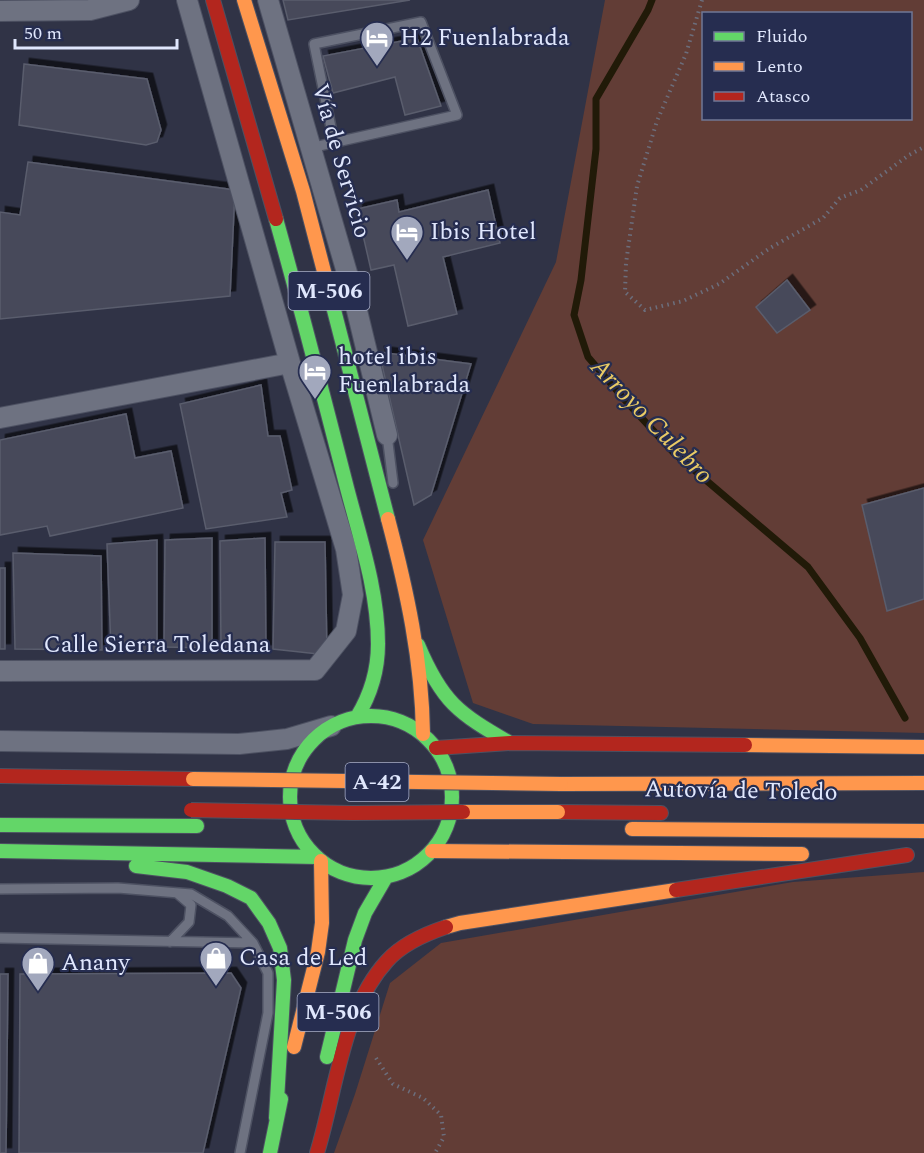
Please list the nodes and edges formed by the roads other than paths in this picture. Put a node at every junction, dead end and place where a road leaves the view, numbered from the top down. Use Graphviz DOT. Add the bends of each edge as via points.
graph roads {
  1 [pos="129,0"];
  2 [pos="187,0"];
  3 [pos="213,0"];
  4 [pos="244,0"];
  5 [pos="268,0"];
  6 [pos="0,11"];
  7 [pos="334,142"];
  8 [pos="310,148"];
  9 [pos="290,363"];
  10 [pos="0,418"];
  11 [pos="387,435"];
  12 [pos="394,492"];
  13 [pos="397,515"];
  14 [pos="354,550"];
  15 [pos="405,584"];
  16 [pos="418,645"];
  17 [pos="0,670"];
  18 [pos="357,717"];
  19 [pos="331,726"];
  20 [pos="423,734"];
  21 [pos="0,741"];
  22 [pos="510,743"];
  23 [pos="924,747"];
  24 [pos="436,748"];
  25 [pos="0,776"];
  26 [pos="924,783"];
  27 [pos="185,810"];
  28 [pos="676,813"];
  29 [pos="0,825"];
  30 [pos="202,826"];
  31 [pos="287,828"];
  32 [pos="309,828"];
  33 [pos="426,829"];
  34 [pos="461,829"];
  35 [pos="614,829"];
  36 [pos="924,831"];
  37 [pos="0,850"];
  38 [pos="53,851"];
  39 [pos="432,851"];
  40 [pos="907,855"];
  41 [pos="924,855"];
  42 [pos="319,859"];
  43 [pos="123,865"];
  44 [pos="386,877"];
  45 [pos="0,889"];
  46 [pos="151,891"];
  47 [pos="177,893"];
  48 [pos="0,938"];
  49 [pos="170,942"];
  50 [pos="253,943"];
  51 [pos="276,1118"];
  52 [pos="240,1153"];
  53 [pos="263,1153"];
  54 [pos="270,1153"];
  55 [pos="304,1153"];
  56 [pos="317,1153"];
  1 -- 6 [label="street" via="90,10"];
  2 -- 9 [label="street"];
  3 -- 14 [label="main road, M-506" via="320,378"];
  4 -- 15 [label="main road, M-506" via="303,191"];
  5 -- 8 [label="street, Vía de Servicio"];
  7 -- 7 [label="lane" via="457,115 421,22 314,45"];
  7 -- 8 [label="lane"];
  8 -- 11 [label="street, Vía de Servicio" via="352,290"];
  9 -- 10 [label="street"];
  9 -- 14 [label="street"];
  11 -- 12 [label="lane, Vía de Servicio"];
  13 -- 15 [label="lane"];
  14 -- 17 [label="street, Calle Sierra Toledana" via="353,595 346,631 315,670"];
  14 -- 18 [label="main road, M-506" via="376,609 379,632 375,679"];
  15 -- 16 [label="main road, M-506"];
  16 -- 20 [label="main road, M-506"];
  16 -- 22 [label="main road" via="432,676 453,705"];
  18 -- 19 [label="main road"];
  18 -- 20 [label="main road" via="392,718"];
  19 -- 21 [label="street" via="287,739 239,744"];
  19 -- 42 [label="main road" via="311,742 297,763 290,788 291,813 301,837"];
  20 -- 24 [label="main road"];
  22 -- 23 [label="main road"];
  22 -- 24 [label="main road"];
  24 -- 39 [label="main road" via="448,773 452,800 446,827"];
  25 -- 26 [label="main road, A-42, bridge" via="561,784"];
  27 -- 28 [label="main road, Autovía de Toledo / A-42, bridge"];
  29 -- 30 [label="main road"];
  31 -- 32 [label="main road"];
  33 -- 34 [label="main road"];
  35 -- 36 [label="main road"];
  37 -- 38 [label="main road"];
  38 -- 42 [label="main road"];
  38 -- 43 [label="main road"];
  39 -- 40 [label="main road"];
  39 -- 44 [label="main road" via="411,868"];
  40 -- 41 [label="main road"];
  40 -- 56 [label="main road" via="460,923 414,939 387,959 368,985 347,1039"];
  42 -- 44 [label="main road" via="352,876"];
  42 -- 51 [label="main road, M-506" via="322,915 318,952"];
  43 -- 46 [label="lane"];
  43 -- 51 [label="main road" via="187,872 226,886 251,898 269,923 280,948 284,980"];
  44 -- 55 [label="main road, M-506" via="355,940"];
  45 -- 46 [label="lane"];
  46 -- 47 [label="lane"];
  47 -- 49 [label="lane" via="191,905 189,922"];
  47 -- 50 [label="lane" via="191,894 228,916"];
  48 -- 49 [label="lane"];
  49 -- 50 [label="lane"];
  50 -- 52 [label="lane" via="268,973 268,1013"];
  51 -- 53 [label="lane"];
  51 -- 54 [label="main road, M-506"];
}
